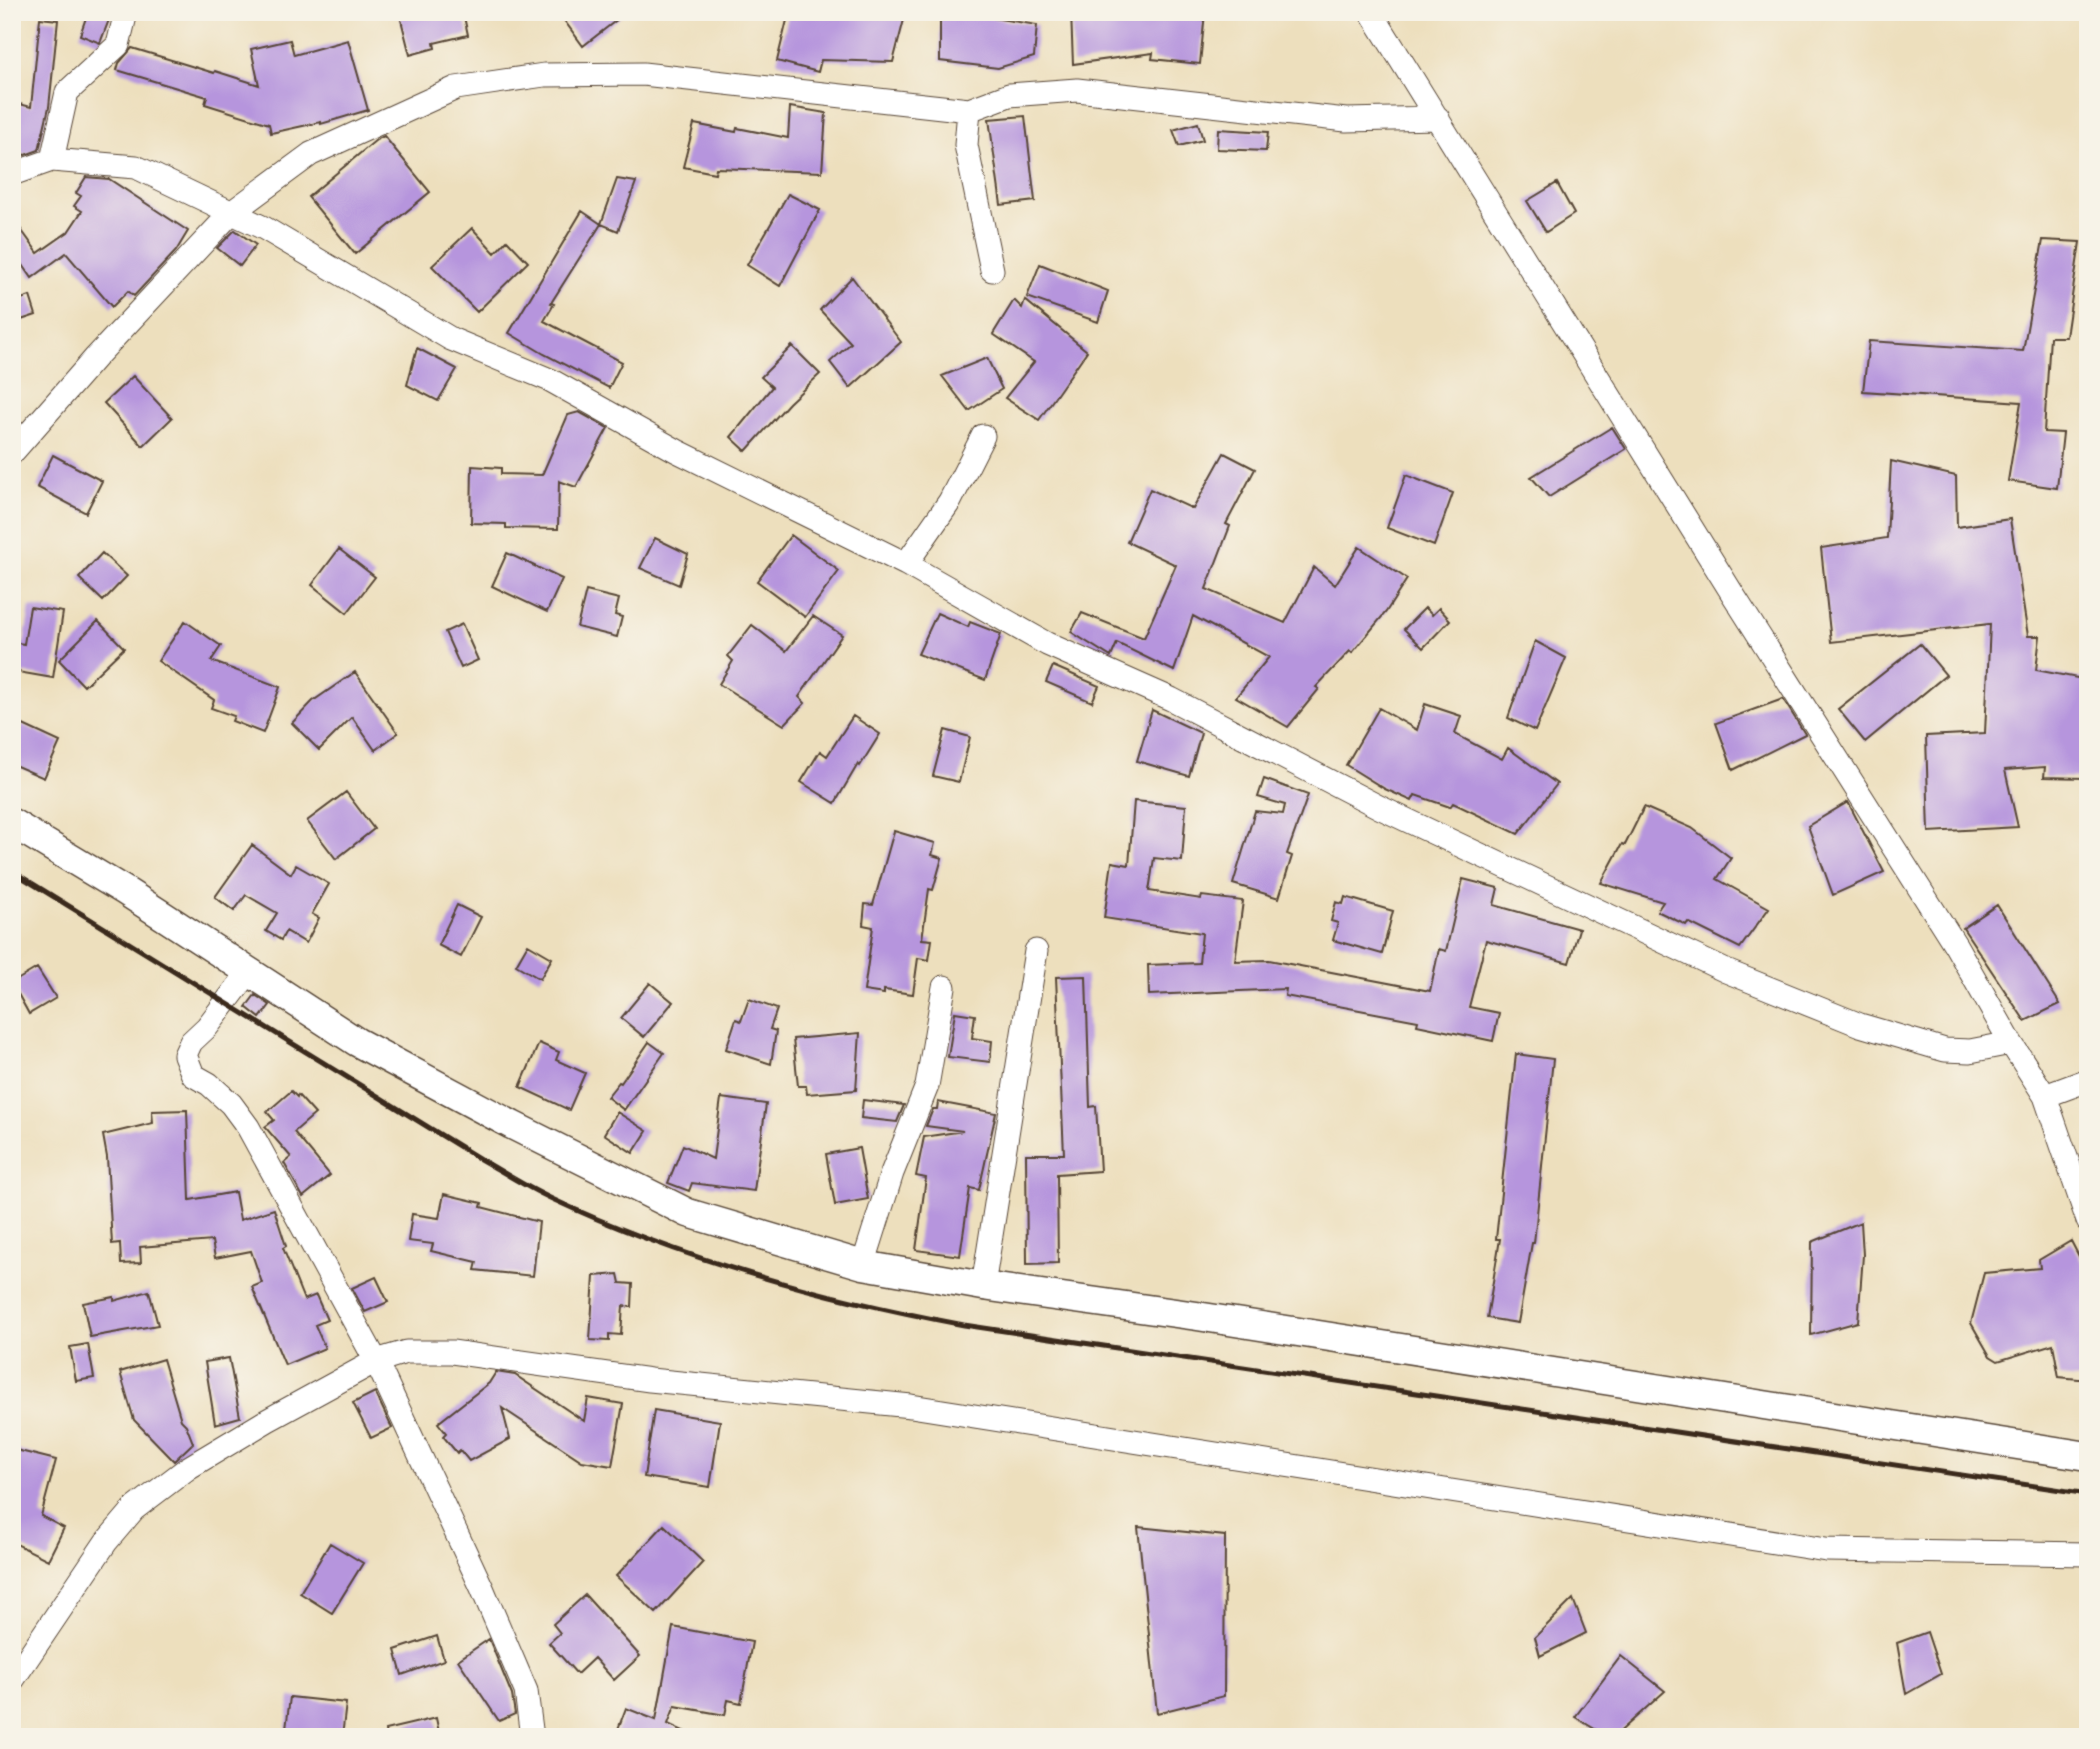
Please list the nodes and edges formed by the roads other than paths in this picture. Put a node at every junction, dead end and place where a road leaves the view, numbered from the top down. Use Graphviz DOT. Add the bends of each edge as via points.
graph roads {
  1 [pos="125,12"];
  2 [pos="1371,12"];
  3 [pos="969,110"];
  4 [pos="1438,118"];
  5 [pos="52,160"];
  6 [pos="12,174"];
  7 [pos="232,212"];
  8 [pos="992,270"];
  9 [pos="983,436"];
  10 [pos="12,453"];
  11 [pos="906,564"];
  12 [pos="12,824"];
  13 [pos="1036,951"];
  14 [pos="248,972"];
  15 [pos="944,987"];
  16 [pos="2011,1042"];
  17 [pos="2088,1080"];
  18 [pos="2045,1097"];
  19 [pos="2088,1221"];
  20 [pos="863,1265"];
  21 [pos="984,1286"];
  22 [pos="376,1362"];
  23 [pos="2088,1457"];
  24 [pos="2088,1554"];
  25 [pos="12,1681"];
  26 [pos="532,1737"];
  1 -- 5 [label="street" via="118,45 67,92"];
  2 -- 4 [label="street"];
  3 -- 4 [label="street" via="1009,95 1077,90 1346,120"];
  3 -- 7 [label="street" via="643,74 544,75 456,88 311,155"];
  3 -- 8 [label="street" via="966,145"];
  4 -- 16 [label="street" via="1956,946"];
  5 -- 6 [label="street"];
  5 -- 7 [label="street" via="136,167"];
  7 -- 10 [label="street"];
  7 -- 11 [label="street" via="451,339 550,380 677,451"];
  9 -- 11 [label="street" via="950,501"];
  11 -- 16 [label="street" via="1047,644 1171,699 1379,807 1726,971 1860,1025 1945,1050 1970,1051"];
  12 -- 14 [label="street"];
  13 -- 21 [label="street"];
  14 -- 20 [label="street" via="356,1042 688,1213"];
  14 -- 22 [label="street" via="185,1055 193,1075 231,1104 248,1128"];
  15 -- 20 [label="street" via="927,1086 892,1173"];
  16 -- 18 [label="street"];
  17 -- 18 [label="street"];
  18 -- 19 [label="street"];
  20 -- 21 [label="street"];
  21 -- 23 [label="street"];
  22 -- 24 [label="street" via="406,1352 452,1352 650,1380 911,1406 1826,1550"];
  22 -- 25 [label="street" via="188,1468 134,1509 106,1542"];
  22 -- 26 [label="street" via="526,1691"];
}
